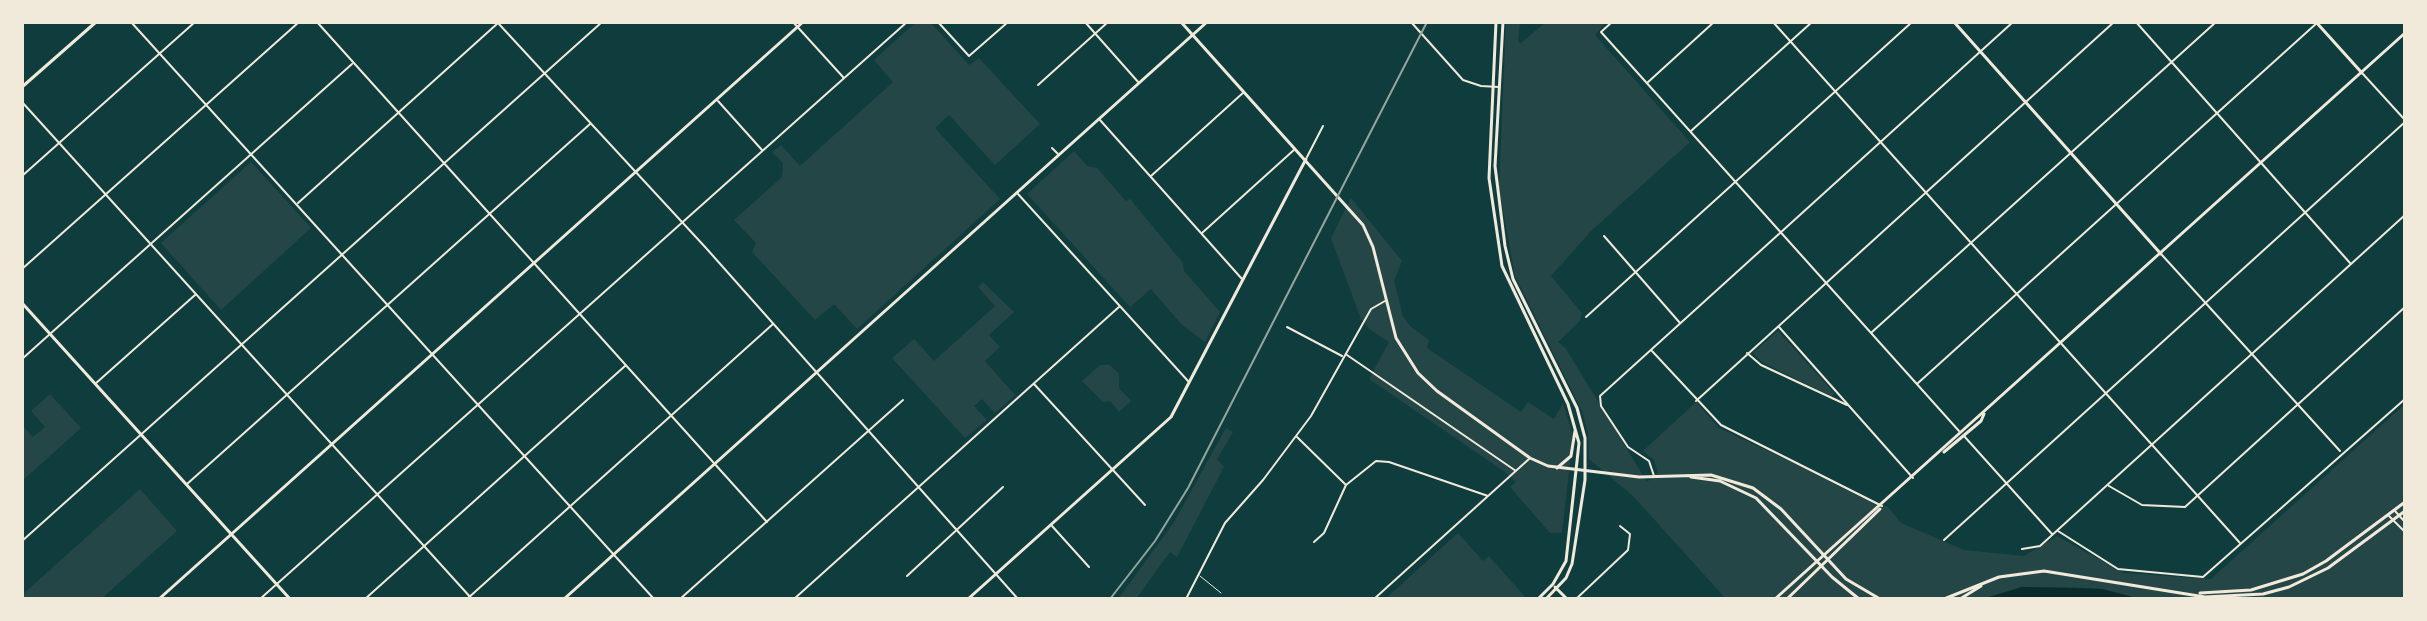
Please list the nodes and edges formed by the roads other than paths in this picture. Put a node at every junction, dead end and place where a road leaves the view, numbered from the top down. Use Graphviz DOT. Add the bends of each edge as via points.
graph roads {
  1 [pos="96,22"];
  2 [pos="131,22"];
  3 [pos="195,22"];
  4 [pos="299,22"];
  5 [pos="317,22"];
  6 [pos="499,22"];
  7 [pos="602,22"];
  8 [pos="793,22"];
  9 [pos="803,22"];
  10 [pos="907,22"];
  11 [pos="938,22"];
  12 [pos="1008,22"];
  13 [pos="1085,22"];
  14 [pos="1108,22"];
  15 [pos="1181,22"];
  16 [pos="1207,22"];
  17 [pos="1411,22"];
  18 [pos="1496,22"];
  19 [pos="1503,22"];
  20 [pos="1612,22"];
  21 [pos="1714,22"];
  22 [pos="1773,22"];
  23 [pos="1812,22"];
  24 [pos="1912,22"];
  25 [pos="1954,22"];
  26 [pos="2013,22"];
  27 [pos="2114,22"];
  28 [pos="2136,22"];
  29 [pos="2216,22"];
  30 [pos="2317,22"];
  31 [pos="797,27"];
  32 [pos="2405,33"];
  33 [pos="1095,34"];
  34 [pos="1193,35"];
  35 [pos="1790,42"];
  36 [pos="1980,52"];
  37 [pos="160,53"];
  38 [pos="2171,62"];
  39 [pos="353,63"];
  40 [pos="545,73"];
  41 [pos="2362,73"];
  42 [pos="844,78"];
  43 [pos="1139,83"];
  44 [pos="1647,83"];
  45 [pos="1038,85"];
  46 [pos="1493,86"];
  47 [pos="22,87"];
  48 [pos="1499,87"];
  49 [pos="1245,91"];
  50 [pos="1835,91"];
  51 [pos="717,100"];
  52 [pos="22,102"];
  53 [pos="2025,102"];
  54 [pos="206,103"];
  55 [pos="398,113"];
  56 [pos="2216,113"];
  57 [pos="1099,119"];
  58 [pos="2405,121"];
  59 [pos="591,123"];
  60 [pos="1323,126"];
  61 [pos="1690,132"];
  62 [pos="1880,142"];
  63 [pos="59,143"];
  64 [pos="1052,148"];
  65 [pos="1296,149"];
  66 [pos="763,151"];
  67 [pos="2070,153"];
  68 [pos="252,154"];
  69 [pos="1059,155"];
  70 [pos="1306,159"];
  71 [pos="444,163"];
  72 [pos="2261,164"];
  73 [pos="636,172"];
  74 [pos="22,176"];
  75 [pos="1150,177"];
  76 [pos="1735,181"];
  77 [pos="1017,193"];
  78 [pos="1925,193"];
  79 [pos="105,194"];
  80 [pos="298,203"];
  81 [pos="2116,203"];
  82 [pos="491,213"];
  83 [pos="2305,213"];
  84 [pos="2405,215"];
  85 [pos="684,223"];
  86 [pos="1781,232"];
  87 [pos="1202,233"];
  88 [pos="1604,236"];
  89 [pos="1971,243"];
  90 [pos="151,244"];
  91 [pos="343,254"];
  92 [pos="2161,254"];
  93 [pos="535,263"];
  94 [pos="2351,264"];
  95 [pos="22,269"];
  96 [pos="1636,272"];
  97 [pos="1242,279"];
  98 [pos="1826,283"];
  99 [pos="196,294"];
  100 [pos="2016,294"];
  101 [pos="1386,301"];
  102 [pos="22,303"];
  103 [pos="2205,303"];
  104 [pos="389,304"];
  105 [pos="1120,306"];
  106 [pos="2405,307"];
  107 [pos="581,314"];
  108 [pos="1586,317"];
  109 [pos="1680,323"];
  110 [pos="774,324"];
  111 [pos="1778,326"];
  112 [pos="1287,327"];
  113 [pos="1871,333"];
  114 [pos="50,334"];
  115 [pos="241,344"];
  116 [pos="2061,345"];
  117 [pos="1651,350"];
  118 [pos="434,353"];
  119 [pos="1747,353"];
  120 [pos="2251,354"];
  121 [pos="1345,356"];
  122 [pos="22,359"];
  123 [pos="626,365"];
  124 [pos="818,372"];
  125 [pos="1033,383"];
  126 [pos="1189,383"];
  127 [pos="95,384"];
  128 [pos="1916,384"];
  129 [pos="2105,394"];
  130 [pos="287,395"];
  131 [pos="2405,399"];
  132 [pos="903,400"];
  133 [pos="1696,401"];
  134 [pos="480,405"];
  135 [pos="1849,405"];
  136 [pos="2298,405"];
  137 [pos="1570,408"];
  138 [pos="672,416"];
  139 [pos="869,431"];
  140 [pos="142,434"];
  141 [pos="1962,434"];
  142 [pos="1296,437"];
  143 [pos="332,444"];
  144 [pos="2152,446"];
  145 [pos="2341,452"];
  146 [pos="525,455"];
  147 [pos="1530,458"];
  148 [pos="715,464"];
  149 [pos="1557,468"];
  150 [pos="1111,470"];
  151 [pos="1577,470"];
  152 [pos="1516,471"];
  153 [pos="1585,471"];
  154 [pos="1683,476"];
  155 [pos="1654,477"];
  156 [pos="1913,478"];
  157 [pos="187,484"];
  158 [pos="2006,484"];
  159 [pos="1346,485"];
  160 [pos="2108,486"];
  161 [pos="919,487"];
  162 [pos="1003,487"];
  163 [pos="380,495"];
  164 [pos="1488,496"];
  165 [pos="2197,496"];
  166 [pos="2405,502"];
  167 [pos="1145,505"];
  168 [pos="571,506"];
  169 [pos="1882,506"];
  170 [pos="2394,510"];
  171 [pos="2405,511"];
  172 [pos="2388,514"];
  173 [pos="2399,515"];
  174 [pos="2393,519"];
  175 [pos="767,522"];
  176 [pos="2405,522"];
  177 [pos="1051,525"];
  178 [pos="1620,526"];
  179 [pos="957,531"];
  180 [pos="2058,531"];
  181 [pos="2405,532"];
  182 [pos="232,534"];
  183 [pos="2053,535"];
  184 [pos="1944,540"];
  185 [pos="22,541"];
  186 [pos="1314,542"];
  187 [pos="2240,543"];
  188 [pos="425,546"];
  189 [pos="2022,549"];
  190 [pos="614,554"];
  191 [pos="1823,554"];
  192 [pos="1817,560"];
  193 [pos="1829,561"];
  194 [pos="1089,567"];
  195 [pos="1823,567"];
  196 [pos="996,574"];
  197 [pos="1198,574"];
  198 [pos="907,576"];
  199 [pos="1987,582"];
  200 [pos="1553,584"];
  201 [pos="278,585"];
  202 [pos="1557,589"];
  203 [pos="1221,593"];
  204 [pos="2196,593"];
  205 [pos="469,598"];
  206 [pos="159,599"];
  207 [pos="260,599"];
  208 [pos="290,599"];
  209 [pos="365,599"];
  210 [pos="564,599"];
  211 [pos="654,599"];
  212 [pos="680,599"];
  213 [pos="794,599"];
  214 [pos="968,599"];
  215 [pos="1018,599"];
  216 [pos="1186,599"];
  217 [pos="1374,599"];
  218 [pos="1538,599"];
  219 [pos="1546,599"];
  220 [pos="1567,599"];
  221 [pos="1576,599"];
  222 [pos="1775,599"];
  223 [pos="1787,599"];
  224 [pos="1859,599"];
  225 [pos="1880,599"];
  226 [pos="1944,599"];
  227 [pos="1960,599"];
  1 -- 47 [label="street"];
  2 -- 37 [label="street"];
  3 -- 37 [label="street"];
  4 -- 54 [label="street"];
  5 -- 39 [label="street"];
  6 -- 40 [label="street"];
  6 -- 55 [label="street"];
  7 -- 40 [label="street"];
  8 -- 31 [label="street"];
  9 -- 31 [label="street"];
  10 -- 42 [label="street"];
  11 -- 12 [label="street" via="969,56"];
  13 -- 33 [label="street"];
  14 -- 33 [label="street"];
  15 -- 34 [label="street"];
  16 -- 34 [label="street"];
  17 -- 46 [label="street" via="1463,80"];
  18 -- 46 [label="street"];
  19 -- 48 [label="street"];
  20 -- 44 [label="street" via="1601,32"];
  21 -- 44 [label="street"];
  22 -- 35 [label="street"];
  23 -- 35 [label="street"];
  24 -- 50 [label="street"];
  25 -- 36 [label="street"];
  26 -- 36 [label="street"];
  27 -- 53 [label="street"];
  28 -- 38 [label="street"];
  29 -- 38 [label="street"];
  30 -- 41 [label="street"];
  30 -- 56 [label="street"];
  31 -- 42 [label="street"];
  31 -- 51 [label="street"];
  32 -- 41 [label="street"];
  33 -- 43 [label="street"];
  33 -- 45 [label="street"];
  34 -- 43 [label="street"];
  34 -- 49 [label="street"];
  35 -- 50 [label="street"];
  35 -- 61 [label="street"];
  36 -- 53 [label="street"];
  36 -- 62 [label="street"];
  37 -- 54 [label="street"];
  37 -- 63 [label="street"];
  38 -- 56 [label="street"];
  38 -- 67 [label="street"];
  39 -- 55 [label="street"];
  39 -- 68 [label="street"];
  40 -- 59 [label="street"];
  40 -- 71 [label="street"];
  41 -- 58 [label="street"];
  41 -- 72 [label="street"];
  42 -- 66 [label="street"];
  43 -- 57 [label="street"];
  44 -- 61 [label="street"];
  46 -- 48 [label="street"];
  46 -- 137 [label="street" via="1489,178 1502,266"];
  48 -- 153 [label="street" via="1496,186 1509,266 1577,408 1585,438"];
  49 -- 65 [label="street"];
  49 -- 75 [label="street"];
  50 -- 62 [label="street"];
  50 -- 76 [label="street"];
  51 -- 66 [label="street"];
  51 -- 73 [label="street"];
  52 -- 63 [label="street"];
  53 -- 67 [label="street"];
  53 -- 78 [label="street"];
  54 -- 68 [label="street"];
  54 -- 79 [label="street"];
  55 -- 71 [label="street"];
  55 -- 80 [label="street"];
  56 -- 72 [label="street"];
  56 -- 81 [label="street"];
  57 -- 69 [label="street"];
  57 -- 75 [label="street"];
  58 -- 83 [label="street"];
  59 -- 73 [label="street"];
  59 -- 82 [label="street"];
  60 -- 70 [label="street"];
  61 -- 76 [label="street"];
  62 -- 78 [label="street"];
  62 -- 86 [label="street"];
  63 -- 74 [label="street"];
  63 -- 79 [label="street"];
  64 -- 69 [label="street"];
  65 -- 70 [label="street"];
  65 -- 87 [label="street"];
  66 -- 85 [label="street"];
  67 -- 81 [label="street"];
  67 -- 89 [label="street"];
  68 -- 80 [label="street"];
  68 -- 90 [label="street"];
  69 -- 77 [label="street"];
  70 -- 97 [label="street"];
  70 -- 101 [label="street" via="1367,232"];
  71 -- 82 [label="street"];
  71 -- 91 [label="street"];
  72 -- 83 [label="street"];
  72 -- 92 [label="street"];
  73 -- 85 [label="street"];
  73 -- 93 [label="street"];
  75 -- 87 [label="street"];
  76 -- 86 [label="street"];
  76 -- 96 [label="street"];
  77 -- 105 [label="street"];
  77 -- 124 [label="street"];
  78 -- 89 [label="street"];
  78 -- 98 [label="street"];
  79 -- 90 [label="street"];
  79 -- 95 [label="street"];
  80 -- 91 [label="street"];
  81 -- 92 [label="street"];
  81 -- 100 [label="street"];
  82 -- 93 [label="street"];
  82 -- 104 [label="street"];
  83 -- 94 [label="street"];
  83 -- 103 [label="street"];
  84 -- 94 [label="street"];
  85 -- 107 [label="street"];
  85 -- 110 [label="street"];
  86 -- 98 [label="street"];
  86 -- 109 [label="street"];
  87 -- 97 [label="street"];
  88 -- 96 [label="street"];
  89 -- 100 [label="street"];
  89 -- 113 [label="street"];
  90 -- 99 [label="street"];
  90 -- 114 [label="street"];
  91 -- 104 [label="street"];
  91 -- 115 [label="street"];
  92 -- 103 [label="street"];
  92 -- 116 [label="street"];
  93 -- 107 [label="street"];
  93 -- 118 [label="street"];
  94 -- 120 [label="street"];
  96 -- 108 [label="street"];
  96 -- 109 [label="street"];
  97 -- 126 [label="street"];
  98 -- 111 [label="street"];
  98 -- 113 [label="street"];
  99 -- 115 [label="street"];
  99 -- 127 [label="street"];
  100 -- 116 [label="street"];
  100 -- 128 [label="street"];
  101 -- 121 [label="street" via="1371,309"];
  101 -- 147 [label="street" via="1396,338 1418,373"];
  102 -- 114 [label="street"];
  103 -- 120 [label="street"];
  103 -- 129 [label="street"];
  104 -- 118 [label="street"];
  104 -- 130 [label="street"];
  105 -- 125 [label="street"];
  105 -- 126 [label="street"];
  106 -- 136 [label="street"];
  107 -- 123 [label="street"];
  107 -- 134 [label="street"];
  109 -- 117 [label="street"];
  110 -- 124 [label="street"];
  110 -- 138 [label="street"];
  111 -- 119 [label="street"];
  111 -- 135 [label="street"];
  112 -- 121 [label="street"];
  113 -- 128 [label="street"];
  114 -- 122 [label="street"];
  114 -- 127 [label="street"];
  115 -- 130 [label="street"];
  115 -- 140 [label="street"];
  116 -- 129 [label="street"];
  116 -- 141 [label="street"];
  117 -- 133 [label="street"];
  117 -- 155 [label="street" via="1600,396 1600,403 1628,447 1651,463"];
  118 -- 134 [label="street"];
  118 -- 143 [label="street"];
  119 -- 133 [label="street"];
  119 -- 135 [label="street" via="1761,365"];
  120 -- 136 [label="street"];
  120 -- 144 [label="street"];
  121 -- 142 [label="street"];
  121 -- 152 [label="street"];
  123 -- 138 [label="street"];
  123 -- 146 [label="street"];
  124 -- 139 [label="street"];
  124 -- 148 [label="street"];
  125 -- 150 [label="street"];
  125 -- 161 [label="street"];
  126 -- 150 [label="street" via="1171,417"];
  127 -- 140 [label="street"];
  128 -- 141 [label="street"];
  129 -- 144 [label="street"];
  129 -- 158 [label="street"];
  130 -- 143 [label="street"];
  130 -- 157 [label="street"];
  131 -- 145 [label="street"];
  132 -- 139 [label="street"];
  133 -- 169 [label="street" via="1721,425"];
  134 -- 146 [label="street"];
  134 -- 163 [label="street"];
  135 -- 156 [label="street"];
  136 -- 145 [label="street"];
  136 -- 165 [label="street"];
  137 -- 149 [label="street" via="1575,442 1570,458"];
  137 -- 151 [label="street" via="1579,443"];
  138 -- 148 [label="street"];
  138 -- 168 [label="street"];
  139 -- 161 [label="street"];
  139 -- 175 [label="street"];
  140 -- 157 [label="street"];
  140 -- 185 [label="street"];
  141 -- 156 [label="street"];
  141 -- 158 [label="street"];
  142 -- 159 [label="street"];
  142 -- 197 [label="street" via="1225,523"];
  143 -- 163 [label="street"];
  143 -- 182 [label="street"];
  144 -- 160 [label="street"];
  144 -- 165 [label="street"];
  145 -- 187 [label="street"];
  146 -- 168 [label="street"];
  146 -- 188 [label="street"];
  147 -- 149 [label="street"];
  147 -- 152 [label="street"];
  148 -- 175 [label="street"];
  148 -- 190 [label="street"];
  149 -- 151 [label="street"];
  150 -- 167 [label="street"];
  150 -- 177 [label="street"];
  151 -- 153 [label="street"];
  151 -- 200 [label="street" via="1566,561"];
  152 -- 164 [label="street"];
  153 -- 155 [label="street"];
  153 -- 202 [label="street" via="1576,547"];
  154 -- 155 [label="street"];
  154 -- 191 [label="street" via="1723,477 1753,488"];
  154 -- 192 [label="street" via="1720,481 1756,498"];
  156 -- 169 [label="street"];
  157 -- 182 [label="street"];
  158 -- 183 [label="street"];
  158 -- 184 [label="street"];
  159 -- 164 [label="street" via="1367,465 1386,461"];
  159 -- 186 [label="street" via="1324,533"];
  160 -- 165 [label="street" via="2139,504 2167,508 2179,509"];
  160 -- 180 [label="street"];
  161 -- 179 [label="street"];
  161 -- 213 [label="street"];
  162 -- 179 [label="street"];
  163 -- 188 [label="street"];
  163 -- 201 [label="street"];
  164 -- 217 [label="street"];
  165 -- 187 [label="street"];
  166 -- 170 [label="street"];
  168 -- 190 [label="street"];
  168 -- 205 [label="street"];
  169 -- 191 [label="street"];
  169 -- 193 [label="street"];
  170 -- 172 [label="street"];
  170 -- 173 [label="street"];
  171 -- 173 [label="street"];
  172 -- 174 [label="street"];
  172 -- 204 [label="street" via="2303,574 2251,590"];
  173 -- 174 [label="street"];
  173 -- 176 [label="street"];
  174 -- 181 [label="street"];
  174 -- 204 [label="street" via="2328,568 2289,587 2227,598"];
  175 -- 212 [label="street"];
  177 -- 194 [label="street"];
  177 -- 196 [label="street"];
  178 -- 221 [label="street" via="1630,534 1628,550"];
  179 -- 196 [label="street"];
  179 -- 198 [label="street"];
  180 -- 183 [label="street"];
  180 -- 187 [label="street" via="2118,569 2203,577"];
  182 -- 201 [label="street"];
  182 -- 206 [label="street"];
  183 -- 189 [label="street" via="2040,546"];
  188 -- 205 [label="street"];
  188 -- 209 [label="street"];
  190 -- 210 [label="street"];
  190 -- 211 [label="street"];
  191 -- 192 [label="street"];
  191 -- 193 [label="street"];
  192 -- 195 [label="street"];
  192 -- 222 [label="street"];
  193 -- 195 [label="street"];
  193 -- 225 [label="street" via="1850,583"];
  195 -- 223 [label="street"];
  195 -- 224 [label="street"];
  196 -- 214 [label="street"];
  196 -- 215 [label="street"];
  197 -- 203 [label="lane"];
  197 -- 216 [label="street"];
  199 -- 204 [label="street" via="2017,572 2044,571"];
  199 -- 226 [label="street"];
  199 -- 227 [label="street"];
  200 -- 202 [label="street"];
  200 -- 218 [label="street"];
  201 -- 207 [label="street"];
  201 -- 208 [label="street"];
  202 -- 219 [label="street"];
  202 -- 220 [label="street"];
}
